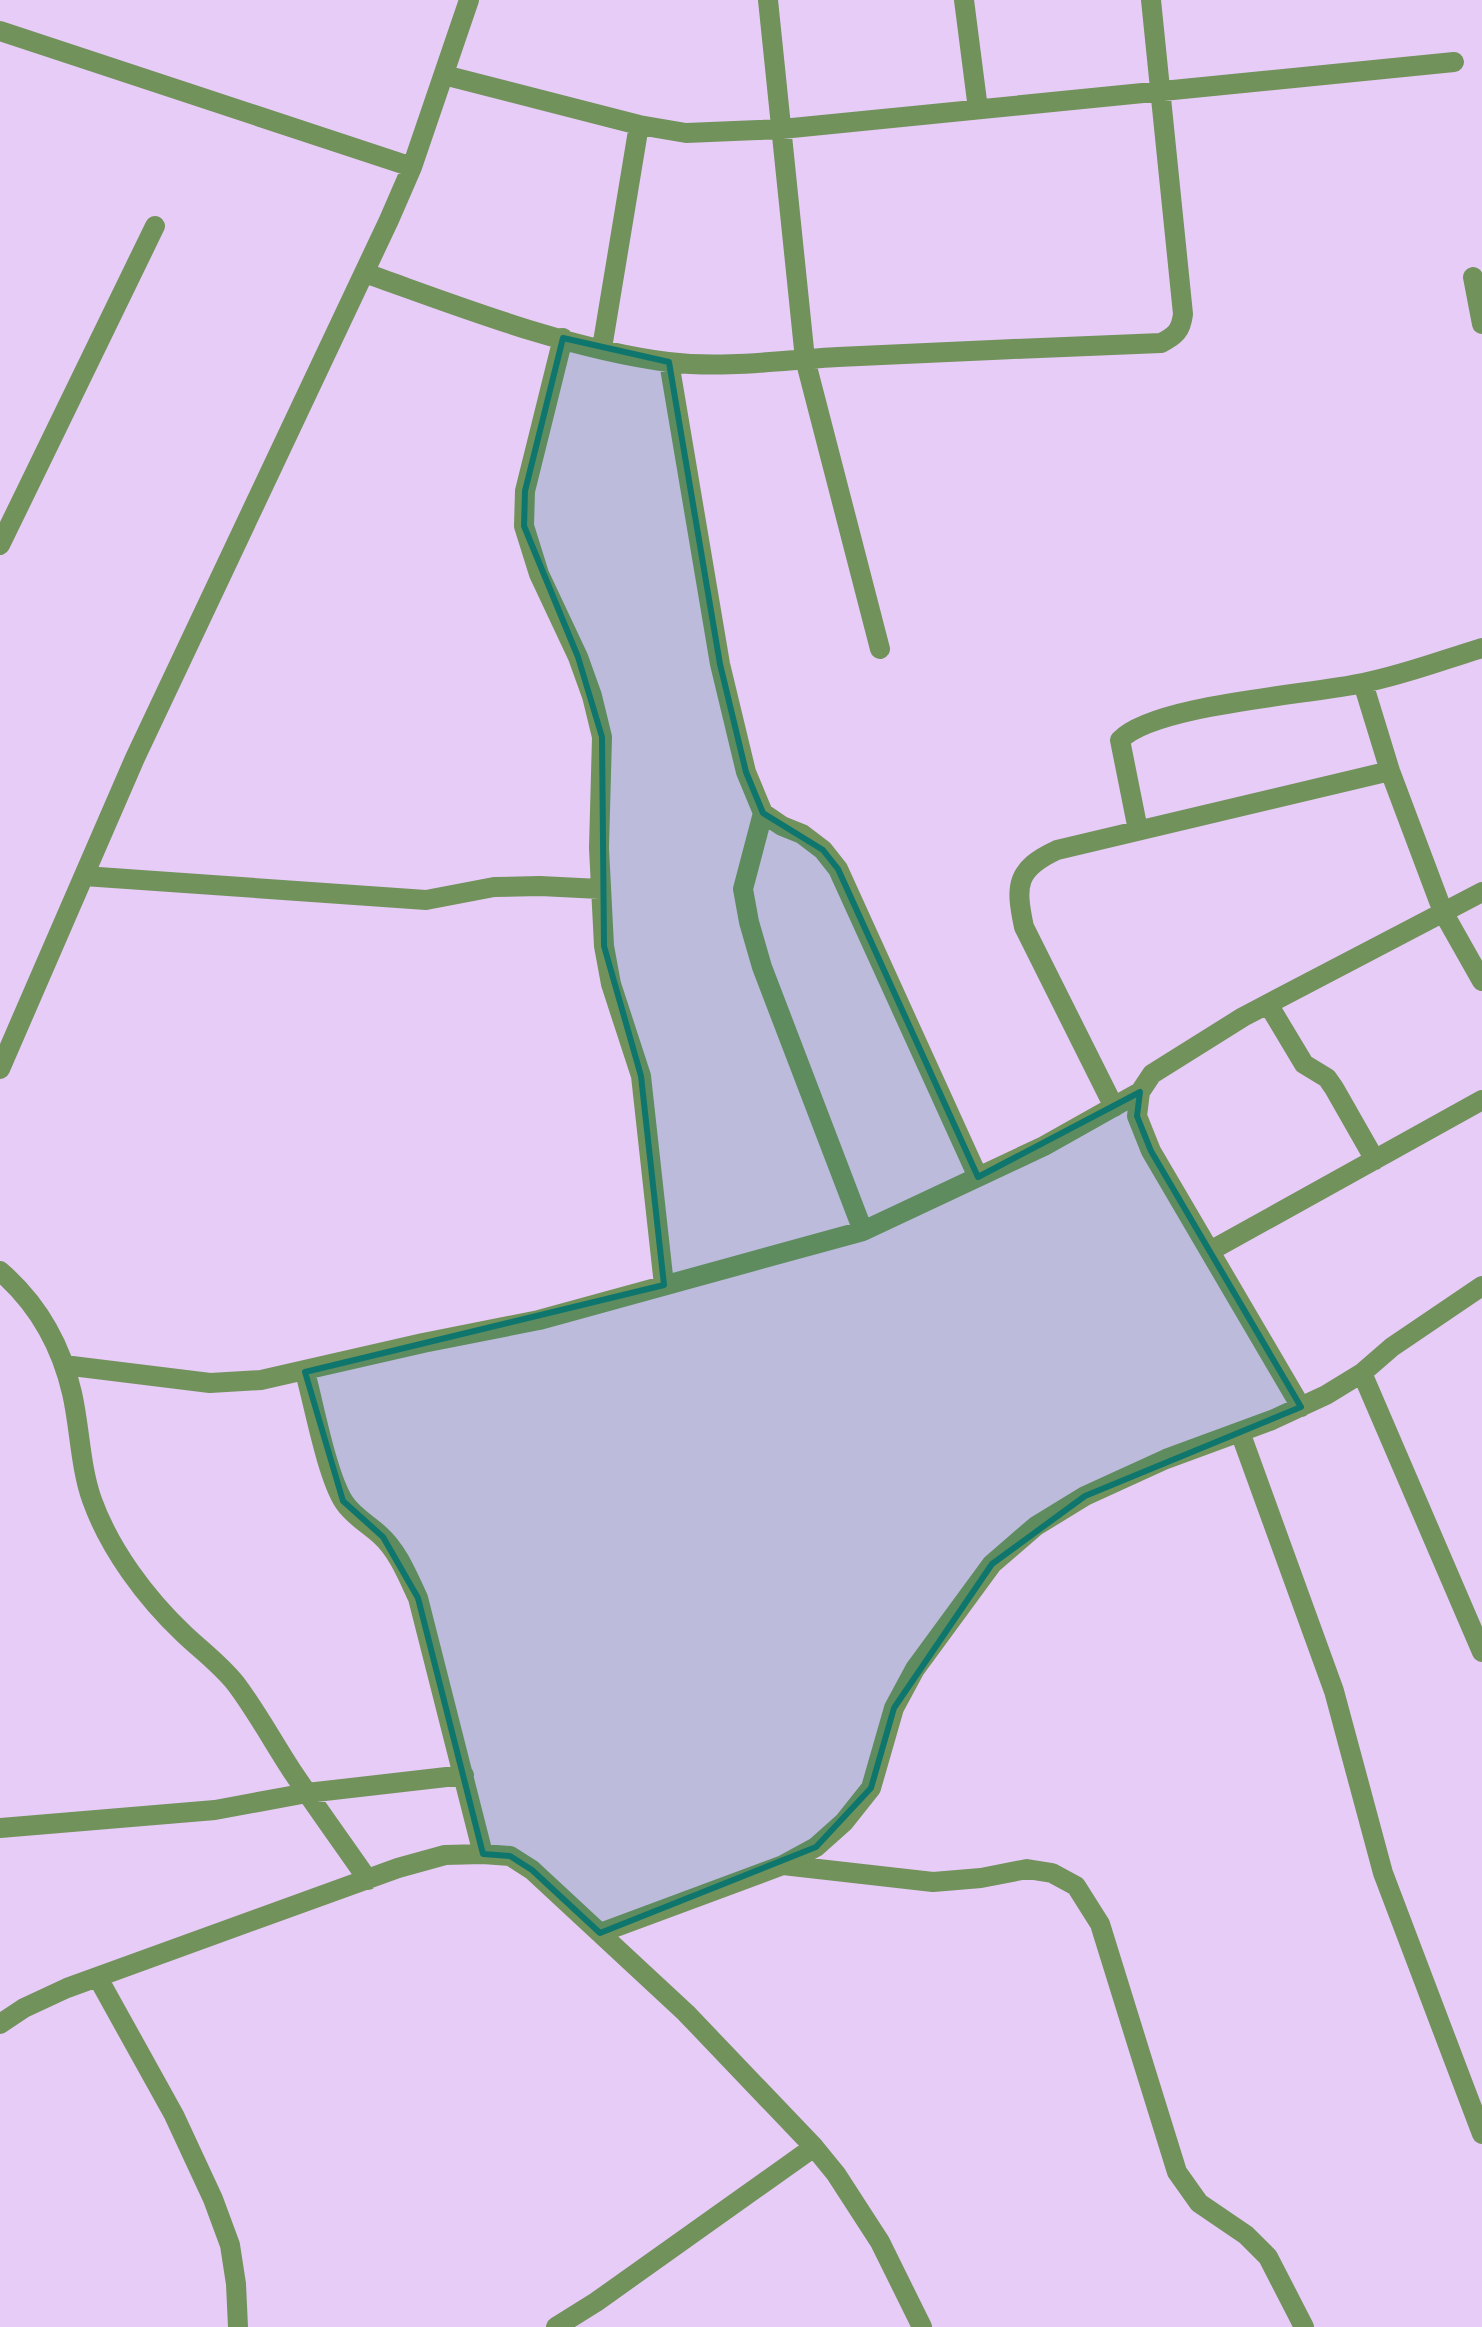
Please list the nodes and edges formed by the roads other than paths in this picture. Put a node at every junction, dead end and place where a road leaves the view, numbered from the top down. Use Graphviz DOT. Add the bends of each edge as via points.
graph roads {
  1 [pos="469,0"];
  2 [pos="768,0"];
  3 [pos="964,0"];
  4 [pos="1151,0"];
  5 [pos="0,31"];
  6 [pos="1454,62"];
  7 [pos="444,75"];
  8 [pos="1161,91"];
  9 [pos="978,109"];
  10 [pos="639,125"];
  11 [pos="782,129"];
  12 [pos="412,167"];
  13 [pos="155,226"];
  14 [pos="365,273"];
  15 [pos="1473,277"];
  16 [pos="1482,324"];
  17 [pos="563,338"];
  18 [pos="602,348"];
  19 [pos="805,359"];
  20 [pos="669,362"];
  21 [pos="0,545"];
  22 [pos="1482,648"];
  23 [pos="880,649"];
  24 [pos="1363,683"];
  25 [pos="1390,771"];
  26 [pos="763,813"];
  27 [pos="1138,830"];
  28 [pos="84,876"];
  29 [pos="600,889"];
  30 [pos="1482,892"];
  31 [pos="1443,912"];
  32 [pos="1482,981"];
  33 [pos="1268,1004"];
  34 [pos="0,1069"];
  35 [pos="1140,1092"];
  36 [pos="1482,1100"];
  37 [pos="1114,1107"];
  38 [pos="1375,1160"];
  39 [pos="978,1177"];
  40 [pos="863,1231"];
  41 [pos="1210,1251"];
  42 [pos="0,1271"];
  43 [pos="664,1285"];
  44 [pos="1482,1286"];
  45 [pos="64,1365"];
  46 [pos="305,1372"];
  47 [pos="1362,1373"];
  48 [pos="1301,1407"];
  49 [pos="1240,1432"];
  50 [pos="1482,1652"];
  51 [pos="464,1775"];
  52 [pos="307,1793"];
  53 [pos="0,1828"];
  54 [pos="483,1854"];
  55 [pos="783,1865"];
  56 [pos="368,1880"];
  57 [pos="600,1933"];
  58 [pos="98,1978"];
  59 [pos="0,2024"];
  60 [pos="1482,2134"];
  61 [pos="814,2147"];
  62 [pos="238,2327"];
  63 [pos="556,2327"];
  64 [pos="922,2327"];
  65 [pos="1304,2327"];
  1 -- 7 [label="street"];
  2 -- 11 [label="street"];
  3 -- 9 [label="street"];
  4 -- 8 [label="street"];
  5 -- 12 [label="street"];
  6 -- 8 [label="street"];
  7 -- 10 [label="street"];
  7 -- 12 [label="street"];
  8 -- 9 [label="street"];
  8 -- 19 [label="street" via="1183,314 1174,336 1161,343"];
  9 -- 11 [label="street"];
  10 -- 11 [label="street" via="686,133"];
  10 -- 18 [label="street"];
  11 -- 19 [label="street"];
  12 -- 14 [label="street"];
  13 -- 21 [label="street"];
  14 -- 17 [label="street"];
  14 -- 28 [label="street"];
  15 -- 16 [label="street"];
  17 -- 18 [label="street"];
  17 -- 29 [label="street" via="525,491 524,526 539,574 578,657 602,737"];
  18 -- 20 [label="street"];
  19 -- 20 [label="street" via="733,365"];
  19 -- 23 [label="street"];
  20 -- 26 [label="street" via="720,664 746,772"];
  22 -- 24 [label="street"];
  24 -- 25 [label="street"];
  24 -- 27 [label="street" via="1214,707 1129,730 1120,740"];
  25 -- 27 [label="street"];
  25 -- 31 [label="street"];
  26 -- 39 [label="street" via="823,850 838,869"];
  26 -- 40 [label="street" via="743,889 749,922"];
  27 -- 37 [label="street" via="1036,860 1022,875 1018,898 1024,927"];
  28 -- 29 [label="street" via="426,900 494,887"];
  28 -- 34 [label="street"];
  29 -- 43 [label="street" via="611,984 641,1076"];
  30 -- 31 [label="street"];
  31 -- 32 [label="street"];
  31 -- 33 [label="street"];
  33 -- 35 [label="street" via="1152,1074"];
  33 -- 38 [label="street" via="1304,1064 1334,1088"];
  35 -- 37 [label="street"];
  35 -- 41 [label="street" via="1137,1116 1151,1151"];
  36 -- 38 [label="street"];
  37 -- 39 [label="street"];
  38 -- 41 [label="street"];
  39 -- 40 [label="street"];
  40 -- 43 [label="street"];
  41 -- 48 [label="street"];
  42 -- 45 [label="street" via="41,1315"];
  43 -- 46 [label="street" via="539,1320"];
  44 -- 47 [label="street"];
  45 -- 46 [label="street" via="210,1383"];
  45 -- 52 [label="street" via="92,1500 116,1551 162,1610 235,1682"];
  46 -- 51 [label="street" via="343,1501 383,1537 418,1598"];
  47 -- 48 [label="street"];
  47 -- 50 [label="street"];
  48 -- 49 [label="street"];
  49 -- 55 [label="street" via="1085,1496 1036,1526 992,1564 908,1682 894,1708 871,1788 816,1847"];
  49 -- 60 [label="street" via="1334,1691 1383,1873"];
  51 -- 52 [label="street"];
  51 -- 54 [label="street"];
  52 -- 53 [label="street" via="215,1810"];
  52 -- 56 [label="street"];
  54 -- 56 [label="street" via="445,1855"];
  54 -- 57 [label="street" via="510,1856 532,1870"];
  55 -- 57 [label="street"];
  55 -- 65 [label="street" via="933,1882 1027,1869 1052,1873 1076,1886 1100,1924 1177,2172 1199,2203 1268,2257"];
  56 -- 58 [label="street"];
  57 -- 61 [label="street" via="741,2068"];
  58 -- 59 [label="street" via="24,2008"];
  58 -- 62 [label="street" via="174,2115 213,2199 230,2245"];
  61 -- 63 [label="street"];
  61 -- 64 [label="street" via="880,2242"];
}
